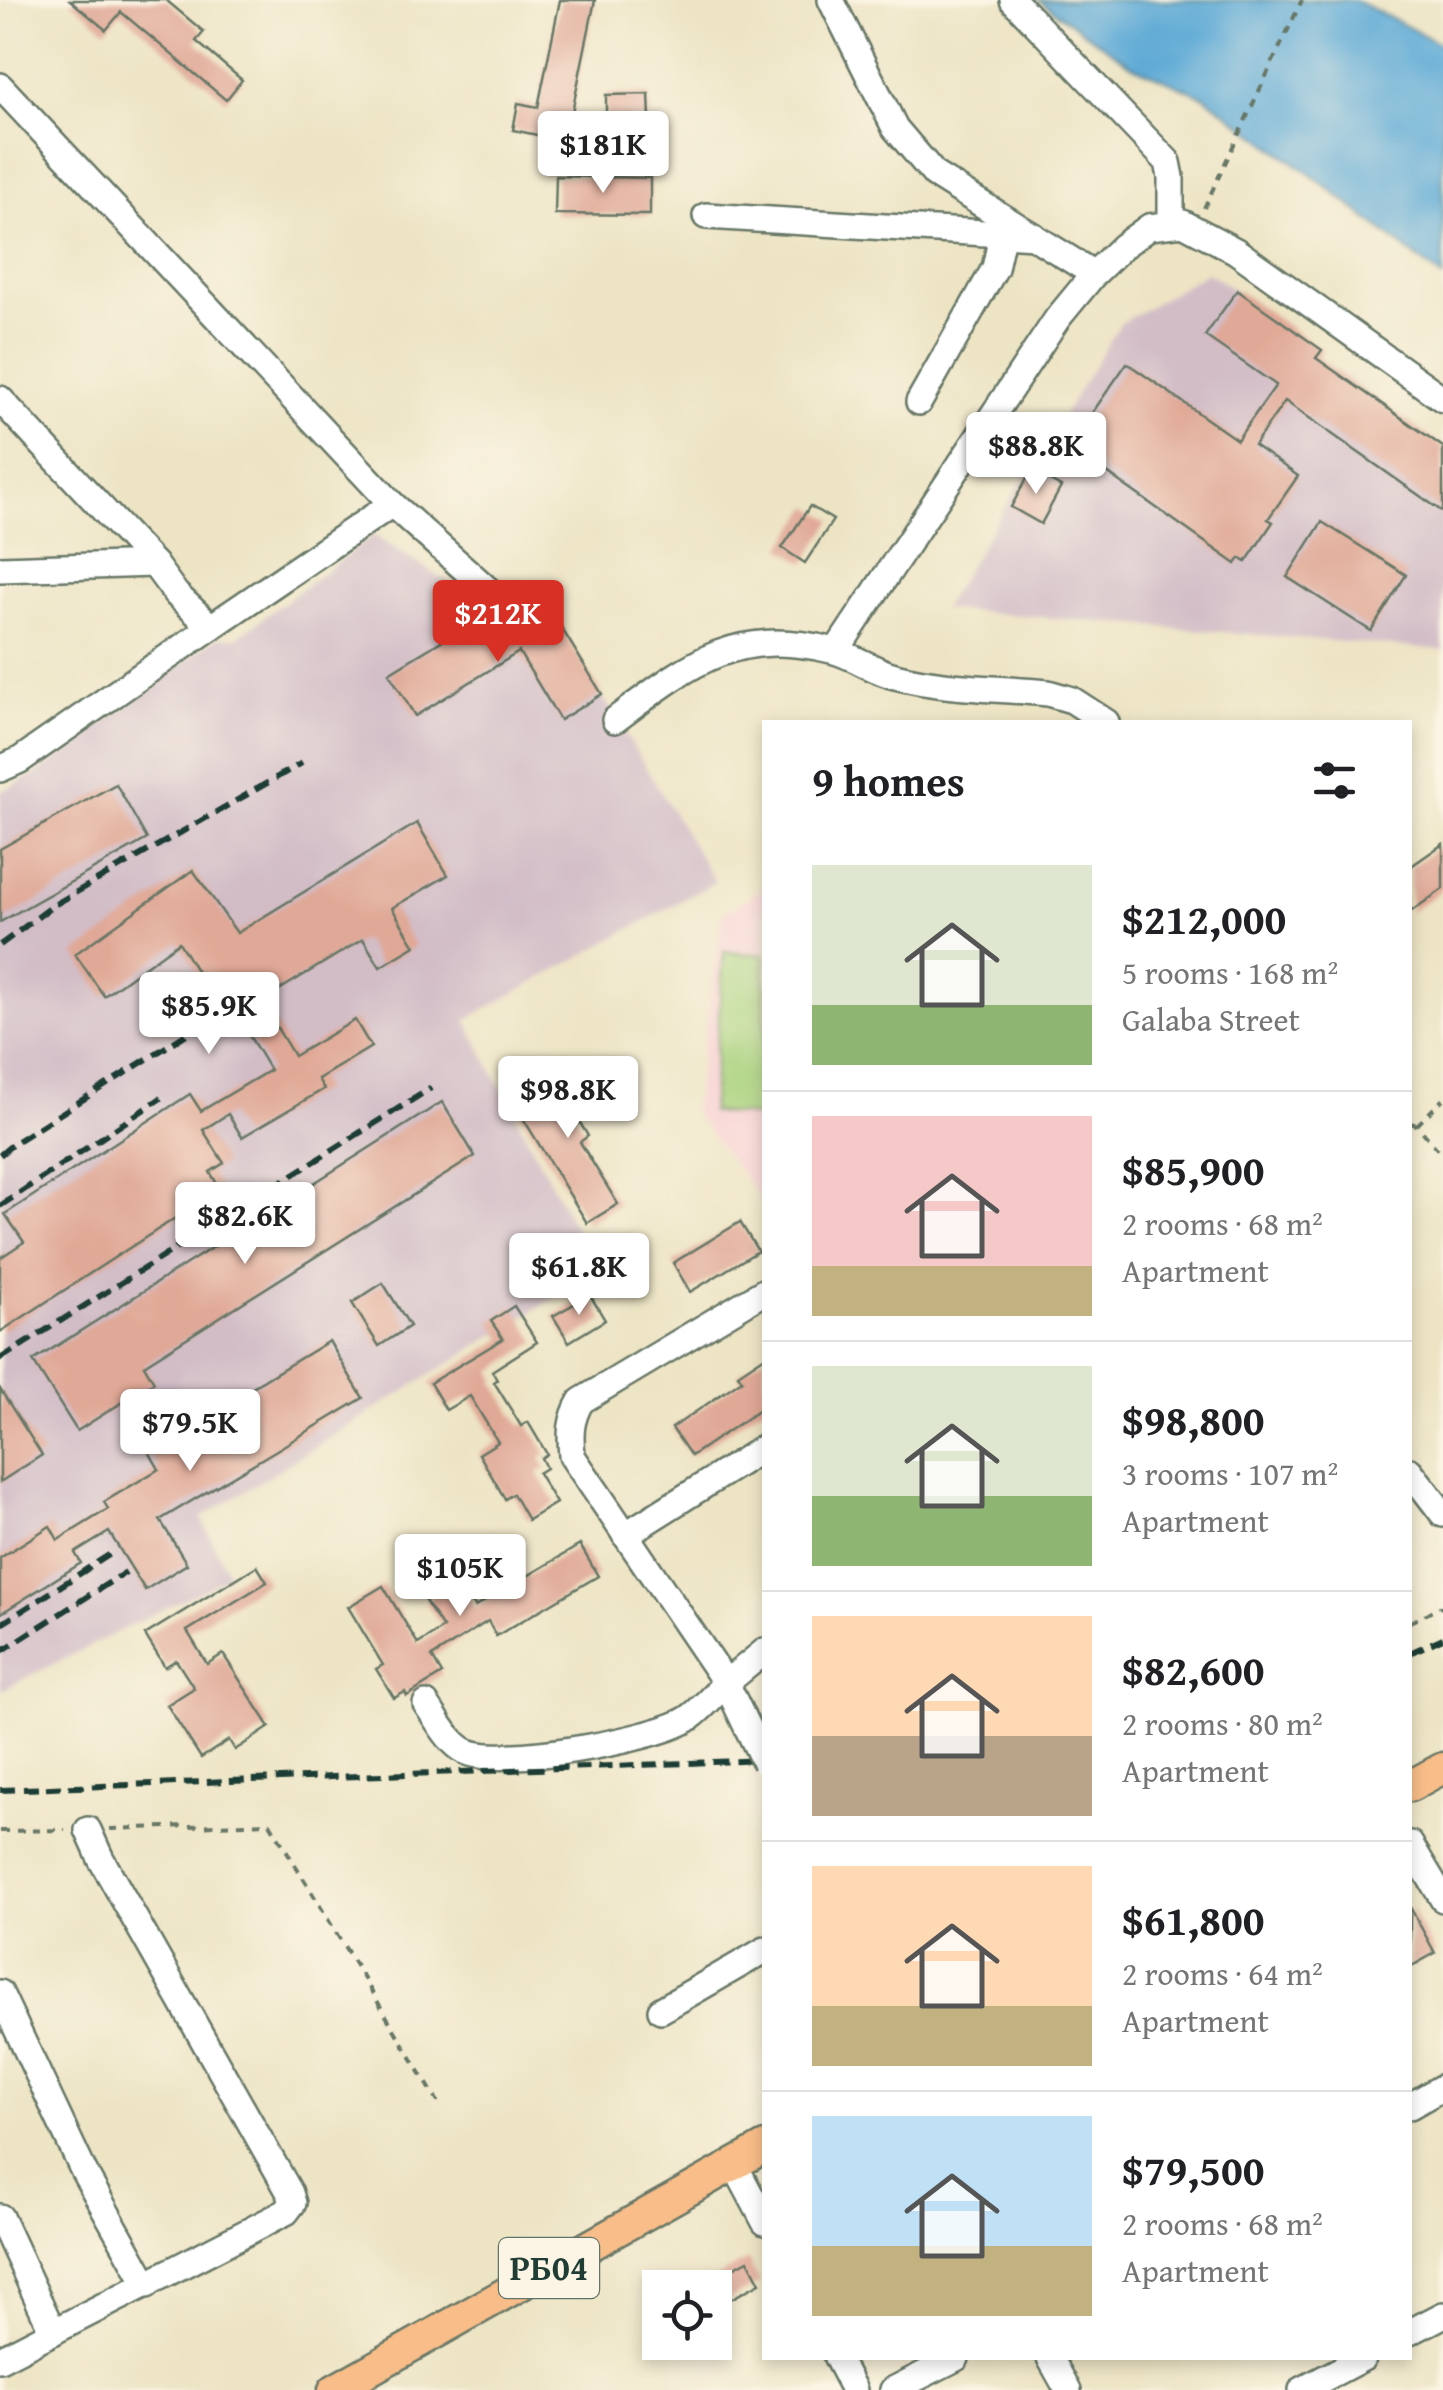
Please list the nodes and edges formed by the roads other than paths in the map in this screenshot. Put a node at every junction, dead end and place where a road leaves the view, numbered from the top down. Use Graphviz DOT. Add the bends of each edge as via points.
graph roads {
  1 [pos="831,0"];
  2 [pos="1013,0"];
  3 [pos="0,86"];
  4 [pos="706,216"];
  5 [pos="1171,222"];
  6 [pos="1002,236"];
  7 [pos="1034,236"];
  8 [pos="1094,274"];
  9 [pos="0,399"];
  10 [pos="1443,400"];
  11 [pos="919,402"];
  12 [pos="392,504"];
  13 [pos="154,564"];
  14 [pos="0,570"];
  15 [pos="496,598"];
  16 [pos="211,627"];
  17 [pos="836,651"];
  18 [pos="616,720"];
  19 [pos="1103,720"];
  20 [pos="0,770"];
  21 [pos="762,1293"];
  22 [pos="762,1449"];
  23 [pos="1412,1473"];
  24 [pos="1443,1514"];
  25 [pos="625,1535"];
  26 [pos="762,1654"];
  27 [pos="726,1683"];
  28 [pos="426,1704"];
  29 [pos="762,1757"];
  30 [pos="1443,1768"];
  31 [pos="1412,1785"];
  32 [pos="88,1830"];
  33 [pos="1412,1847"];
  34 [pos="1443,1900"];
  35 [pos="762,1952"];
  36 [pos="0,1993"];
  37 [pos="661,2010"];
  38 [pos="1443,2087"];
  39 [pos="1412,2105"];
  40 [pos="762,2149"];
  41 [pos="734,2164"];
  42 [pos="762,2216"];
  43 [pos="0,2217"];
  44 [pos="146,2285"];
  45 [pos="1443,2315"];
  46 [pos="1412,2331"];
  47 [pos="54,2332"];
  48 [pos="0,2358"];
  49 [pos="838,2360"];
  50 [pos="952,2360"];
  51 [pos="1051,2360"];
  52 [pos="1359,2360"];
  53 [pos="334,2390"];
  54 [pos="854,2390"];
  55 [pos="893,2390"];
  56 [pos="1068,2390"];
  57 [pos="1302,2390"];
  1 -- 7 [label="street" via="895,128 934,175"];
  2 -- 5 [label="street" via="1168,162"];
  3 -- 12 [label="street"];
  4 -- 6 [label="street"];
  5 -- 8 [label="street" via="1149,227"];
  5 -- 10 [label="street" via="1236,251"];
  6 -- 7 [label="street"];
  6 -- 11 [label="street" via="995,268"];
  7 -- 8 [label="street"];
  8 -- 17 [label="street" via="1057,319"];
  9 -- 13 [label="street"];
  12 -- 15 [label="street"];
  12 -- 16 [label="street"];
  13 -- 14 [label="street"];
  13 -- 16 [label="street"];
  16 -- 20 [label="street"];
  17 -- 18 [label="street" via="766,642 724,650 685,668"];
  17 -- 19 [label="street" via="893,676 1048,693"];
  21 -- 25 [label="street" via="596,1391 572,1416 572,1456"];
  22 -- 25 [label="street"];
  23 -- 24 [label="street"];
  25 -- 27 [label="street"];
  26 -- 27 [label="street"];
  27 -- 28 [label="street" via="686,1720 635,1738 487,1758 458,1747"];
  27 -- 29 [label="street, bridge"];
  30 -- 31 [label="main road"];
  32 -- 44 [label="street" via="293,2203"];
  33 -- 34 [label="street"];
  35 -- 37 [label="street"];
  36 -- 44 [label="street"];
  38 -- 39 [label="street"];
  40 -- 41 [label="main road, РБ04"];
  41 -- 42 [label="street"];
  41 -- 53 [label="main road, РБ04"];
  43 -- 47 [label="street"];
  44 -- 47 [label="street"];
  45 -- 46 [label="street"];
  47 -- 48 [label="street"];
  49 -- 54 [label="street"];
  50 -- 55 [label="street"];
  51 -- 56 [label="street"];
  52 -- 57 [label="street"];
}
